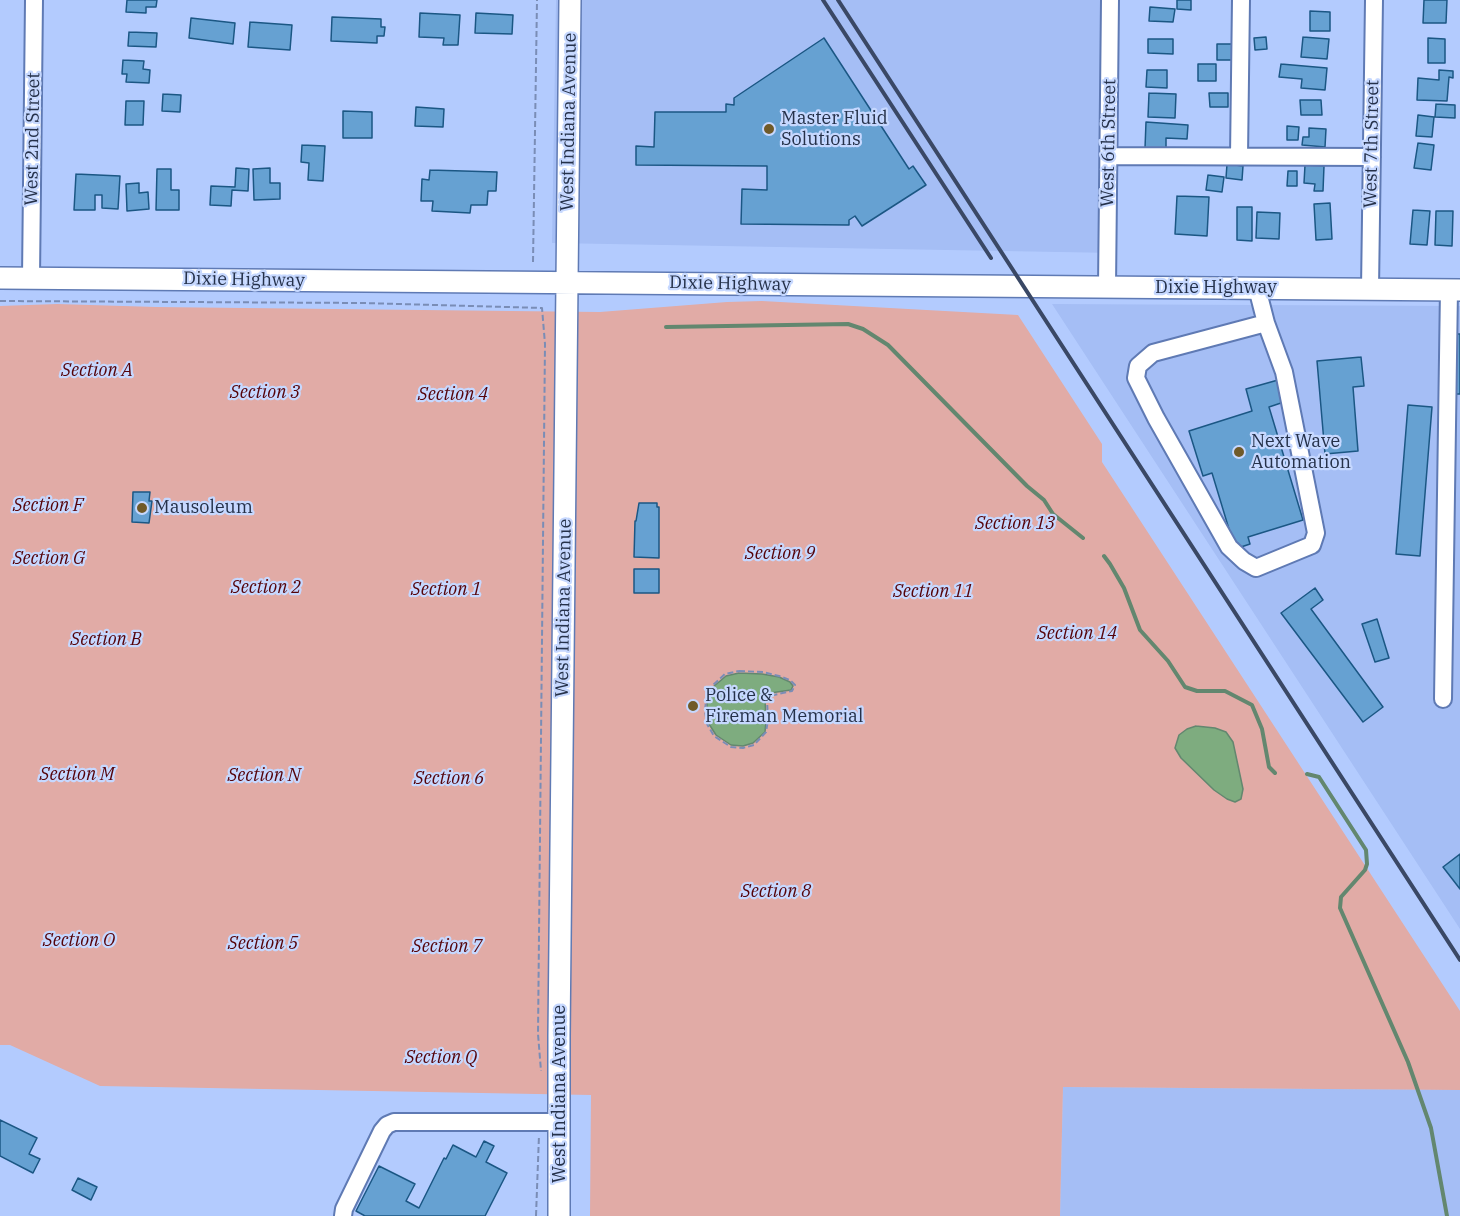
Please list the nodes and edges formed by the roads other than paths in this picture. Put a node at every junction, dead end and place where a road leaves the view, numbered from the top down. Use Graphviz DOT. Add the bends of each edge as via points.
graph roads {
  1 [pos="34,0"];
  2 [pos="570,0"];
  3 [pos="1110,0"];
  4 [pos="1241,0"];
  5 [pos="1374,0"];
  6 [pos="1109,156"];
  7 [pos="1239,156"];
  8 [pos="1372,157"];
  9 [pos="0,278"];
  10 [pos="32,278"];
  11 [pos="567,282"];
  12 [pos="1107,287"];
  13 [pos="1257,288"];
  14 [pos="1370,289"];
  15 [pos="1454,290"];
  16 [pos="1266,323"];
  17 [pos="1443,699"];
  18 [pos="549,1122"];
  19 [pos="343,1216"];
  20 [pos="559,1216"];
  1 -- 10 [label="street, West 2nd Street"];
  2 -- 11 [label="main road, West Indiana Avenue"];
  3 -- 6 [label="street, West 6th Street"];
  4 -- 7 [label="street"];
  5 -- 8 [label="street, West 7th Street"];
  6 -- 7 [label="street"];
  6 -- 12 [label="street, West 6th Street"];
  7 -- 8 [label="street"];
  8 -- 14 [label="street, West 7th Street"];
  9 -- 10 [label="main road, Dixie Highway"];
  10 -- 11 [label="main road, Dixie Highway"];
  11 -- 12 [label="main road, Dixie Highway"];
  11 -- 18 [label="main road, West Indiana Avenue"];
  12 -- 13 [label="main road, Dixie Highway"];
  13 -- 14 [label="main road, Dixie Highway"];
  13 -- 16 [label="street"];
  14 -- 15 [label="main road, Dixie Highway"];
  15 -- 17 [label="street"];
  16 -- 16 [label="street" via="1284,372 1316,533 1312,545 1256,568 1229,547 1136,378 1138,366 1153,353"];
  18 -- 19 [label="street" via="387,1125"];
  18 -- 20 [label="main road, West Indiana Avenue"];
}
